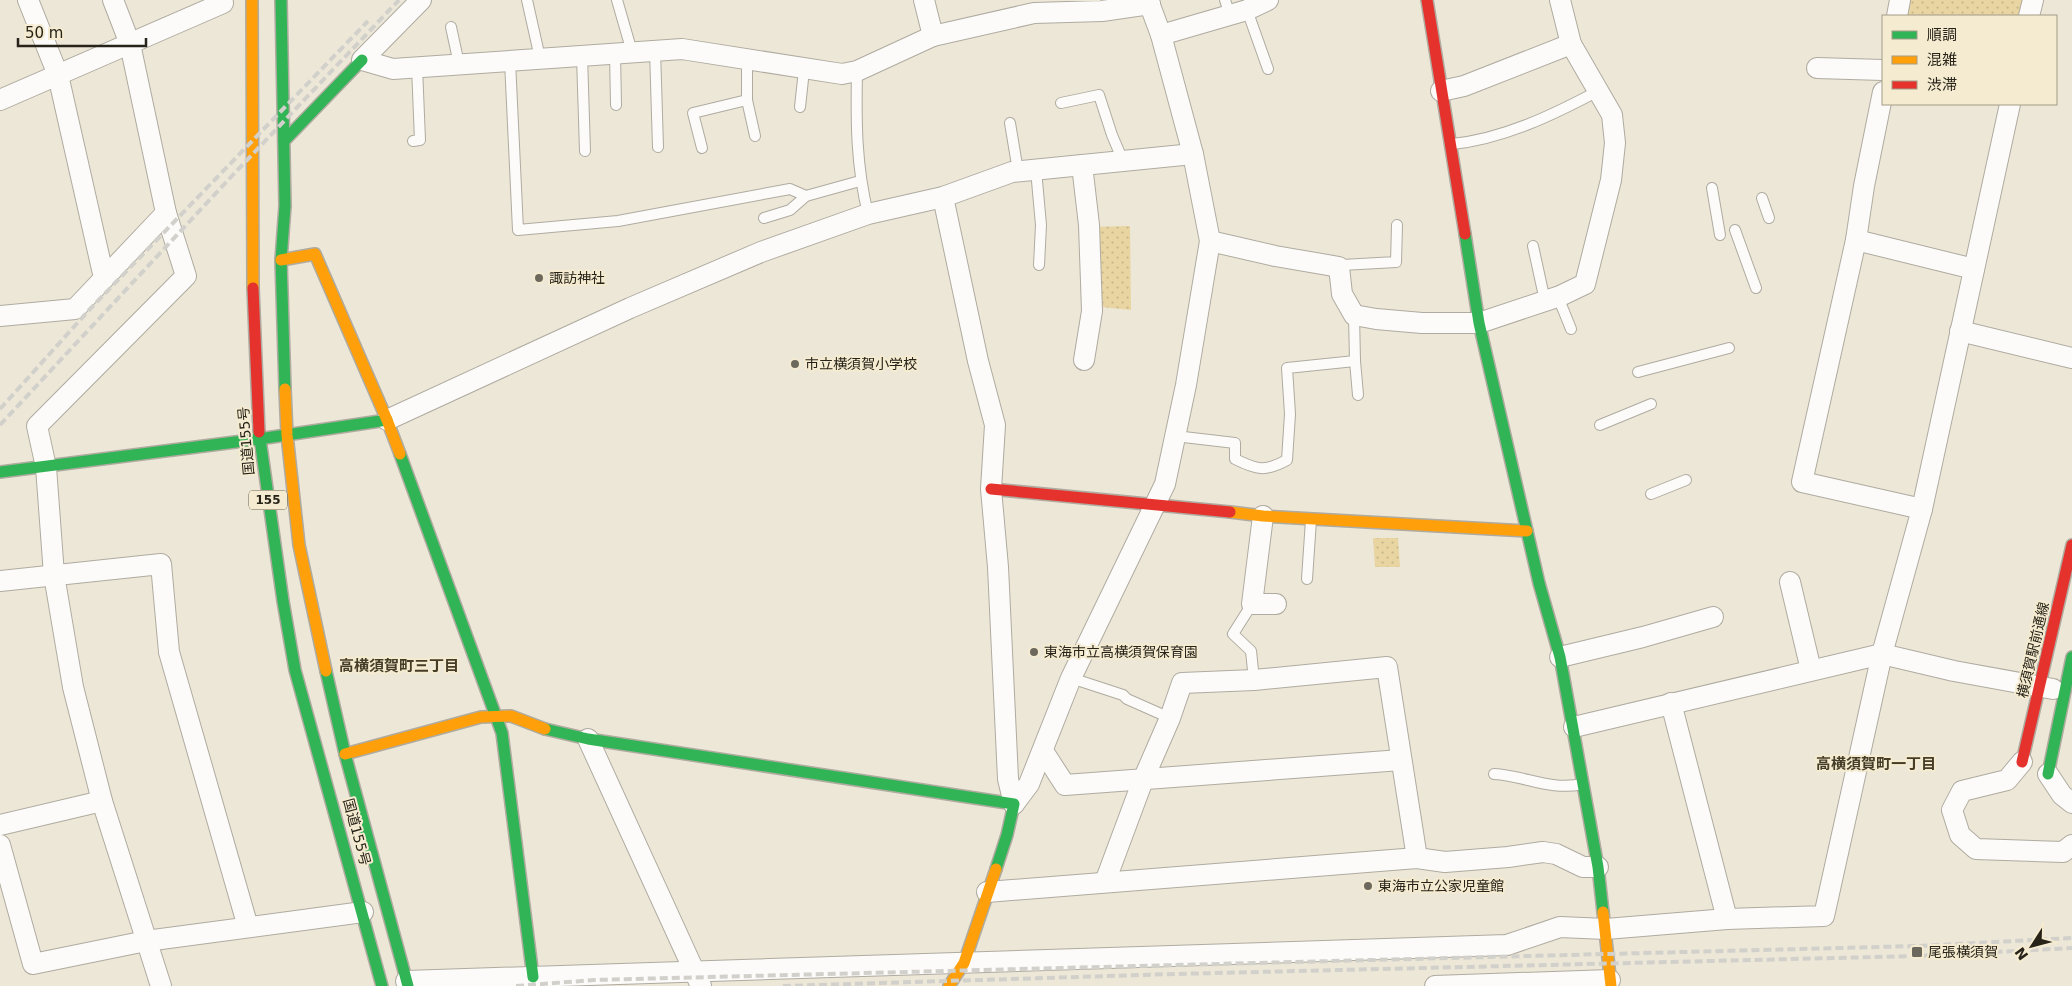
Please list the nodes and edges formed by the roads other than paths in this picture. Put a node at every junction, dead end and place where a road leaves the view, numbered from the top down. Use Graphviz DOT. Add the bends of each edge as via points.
graph roads {
  1 [pos="28,0"];
  2 [pos="113,0"];
  3 [pos="221,0"];
  4 [pos="252,0"];
  5 [pos="281,0"];
  6 [pos="421,0"];
  7 [pos="526,0"];
  8 [pos="617,0"];
  9 [pos="924,0"];
  10 [pos="1268,0"];
  11 [pos="1427,0"];
  12 [pos="1560,0"];
  13 [pos="1900,0"];
  14 [pos="2033,0"];
  15 [pos="1149,2"];
  16 [pos="1041,6"];
  17 [pos="1234,8"];
  18 [pos="1897,15"];
  19 [pos="2029,15"];
  20 [pos="451,27"];
  21 [pos="1160,35"];
  22 [pos="933,36"];
  23 [pos="130,44"];
  24 [pos="1572,44"];
  25 [pos="654,50"];
  26 [pos="623,53"];
  27 [pos="582,56"];
  28 [pos="540,58"];
  29 [pos="362,60"];
  30 [pos="747,60"];
  31 [pos="510,61"];
  32 [pos="459,64"];
  33 [pos="417,67"];
  34 [pos="1816,68"];
  35 [pos="1268,69"];
  36 [pos="804,70"];
  37 [pos="1882,70"];
  38 [pos="857,72"];
  39 [pos="58,75"];
  40 [pos="1441,91"];
  41 [pos="1598,91"];
  42 [pos="1882,97"];
  43 [pos="0,100"];
  44 [pos="746,100"];
  45 [pos="1061,103"];
  46 [pos="616,105"];
  47 [pos="2010,105"];
  48 [pos="800,107"];
  49 [pos="1010,123"];
  50 [pos="755,136"];
  51 [pos="284,141"];
  52 [pos="413,141"];
  53 [pos="1450,144"];
  54 [pos="658,148"];
  55 [pos="702,148"];
  56 [pos="585,151"];
  57 [pos="1193,154"];
  58 [pos="1124,161"];
  59 [pos="1082,165"];
  60 [pos="1027,170"];
  61 [pos="860,181"];
  62 [pos="1712,188"];
  63 [pos="806,196"];
  64 [pos="943,196"];
  65 [pos="1762,198"];
  66 [pos="166,213"];
  67 [pos="868,214"];
  68 [pos="764,218"];
  69 [pos="1769,218"];
  70 [pos="1396,225"];
  71 [pos="1735,230"];
  72 [pos="1720,234"];
  73 [pos="1856,240"];
  74 [pos="1210,241"];
  75 [pos="1533,246"];
  76 [pos="281,260"];
  77 [pos="1039,265"];
  78 [pos="1340,267"];
  79 [pos="1974,269"];
  80 [pos="104,278"];
  81 [pos="1756,288"];
  82 [pos="1552,299"];
  83 [pos="1354,314"];
  84 [pos="0,316"];
  85 [pos="1479,323"];
  86 [pos="1571,329"];
  87 [pos="1960,331"];
  88 [pos="1729,348"];
  89 [pos="2072,358"];
  90 [pos="1084,360"];
  91 [pos="1355,361"];
  92 [pos="1638,372"];
  93 [pos="1358,394"];
  94 [pos="1650,404"];
  95 [pos="387,420"];
  96 [pos="1600,425"];
  97 [pos="287,434"];
  98 [pos="1176,436"];
  99 [pos="259,439"];
  100 [pos="46,467"];
  101 [pos="0,472"];
  102 [pos="1686,480"];
  103 [pos="991,489"];
  104 [pos="1651,494"];
  105 [pos="1156,504"];
  106 [pos="1922,509"];
  107 [pos="1263,516"];
  108 [pos="1311,519"];
  109 [pos="1527,531"];
  110 [pos="2072,545"];
  111 [pos="54,574"];
  112 [pos="1307,579"];
  113 [pos="0,581"];
  114 [pos="1790,582"];
  115 [pos="1252,604"];
  116 [pos="1276,604"];
  117 [pos="1714,617"];
  118 [pos="1882,654"];
  119 [pos="1560,657"];
  120 [pos="2072,657"];
  121 [pos="1811,670"];
  122 [pos="1071,678"];
  123 [pos="1254,680"];
  124 [pos="2039,687"];
  125 [pos="2068,692"];
  126 [pos="1671,703"];
  127 [pos="496,716"];
  128 [pos="1170,718"];
  129 [pos="1574,727"];
  130 [pos="588,739"];
  131 [pos="1043,751"];
  132 [pos="345,754"];
  133 [pos="1401,760"];
  134 [pos="2022,762"];
  135 [pos="1494,774"];
  136 [pos="2048,774"];
  137 [pos="1144,780"];
  138 [pos="1583,784"];
  139 [pos="102,801"];
  140 [pos="2072,803"];
  141 [pos="1014,804"];
  142 [pos="0,825"];
  143 [pos="0,845"];
  144 [pos="2072,845"];
  145 [pos="1417,858"];
  146 [pos="1598,867"];
  147 [pos="1105,882"];
  148 [pos="987,892"];
  149 [pos="363,912"];
  150 [pos="1727,919"];
  151 [pos="248,927"];
  152 [pos="1606,929"];
  153 [pos="146,941"];
  154 [pos="964,963"];
  155 [pos="533,977"];
  156 [pos="697,978"];
  157 [pos="1610,983"];
  158 [pos="407,984"];
  159 [pos="161,986"];
  160 [pos="382,986"];
  161 [pos="949,986"];
  162 [pos="1435,986"];
  1 -- 39 [label="street"];
  2 -- 23 [label="street"];
  3 -- 23 [label="street" via="223,3"];
  4 -- 99 [label="main road, 国道155号 / 155" via="252,264"];
  5 -- 51 [label="main road, 国道155号 / 155"];
  6 -- 29 [label="street"];
  7 -- 28 [label="lane"];
  8 -- 26 [label="lane"];
  9 -- 22 [label="street"];
  10 -- 17 [label="street"];
  11 -- 40 [label="main road"];
  12 -- 24 [label="street"];
  13 -- 18 [label="street"];
  14 -- 19 [label="street"];
  15 -- 16 [label="street" via="1102,11"];
  15 -- 21 [label="street"];
  16 -- 22 [label="street" via="1034,13"];
  17 -- 21 [label="street"];
  17 -- 35 [label="lane"];
  20 -- 32 [label="lane"];
  21 -- 57 [label="street"];
  22 -- 38 [label="street"];
  23 -- 39 [label="street"];
  23 -- 66 [label="street"];
  24 -- 40 [label="street" via="1464,86"];
  24 -- 41 [label="street"];
  25 -- 26 [label="street"];
  25 -- 30 [label="street" via="682,49"];
  25 -- 54 [label="lane"];
  26 -- 27 [label="street"];
  26 -- 46 [label="lane"];
  27 -- 28 [label="street"];
  27 -- 56 [label="lane"];
  28 -- 31 [label="street"];
  29 -- 33 [label="street" via="393,69"];
  29 -- 51 [label="main road"];
  30 -- 36 [label="street"];
  30 -- 44 [label="lane"];
  31 -- 32 [label="street"];
  31 -- 63 [label="lane" via="518,230 618,221 790,189"];
  32 -- 33 [label="street"];
  33 -- 52 [label="lane" via="420,140"];
  34 -- 37 [label="street"];
  36 -- 38 [label="street" via="842,74"];
  36 -- 48 [label="lane"];
  38 -- 61 [label="lane"];
  39 -- 43 [label="street"];
  39 -- 80 [label="street"];
  40 -- 53 [label="main road"];
  41 -- 53 [label="lane" via="1521,126"];
  41 -- 82 [label="street" via="1612,115 1615,143 1611,180 1585,284"];
  42 -- 73 [label="street"];
  44 -- 50 [label="lane"];
  44 -- 55 [label="lane" via="693,113"];
  45 -- 58 [label="lane" via="1099,95"];
  47 -- 79 [label="street"];
  49 -- 60 [label="lane"];
  51 -- 76 [label="main road, 国道155号 / 155" via="285,206"];
  53 -- 85 [label="main road"];
  57 -- 58 [label="street"];
  57 -- 74 [label="street"];
  58 -- 59 [label="street"];
  59 -- 60 [label="street"];
  59 -- 90 [label="street" via="1089,225 1092,311"];
  60 -- 64 [label="street" via="1012,172"];
  60 -- 77 [label="lane" via="1041,224"];
  61 -- 63 [label="lane"];
  61 -- 67 [label="lane"];
  62 -- 72 [label="lane"];
  63 -- 68 [label="lane" via="790,210"];
  64 -- 67 [label="street"];
  64 -- 103 [label="street" via="995,425"];
  65 -- 69 [label="lane"];
  66 -- 80 [label="street"];
  66 -- 100 [label="street" via="186,276 37,426"];
  67 -- 95 [label="street" via="761,252 630,308"];
  70 -- 78 [label="lane" via="1396,262"];
  71 -- 81 [label="lane"];
  73 -- 79 [label="street"];
  73 -- 106 [label="street" via="1802,482"];
  74 -- 78 [label="street"];
  74 -- 98 [label="street"];
  75 -- 82 [label="lane"];
  76 -- 95 [label="main road" via="315,254"];
  76 -- 97 [label="main road, 国道155号 / 155"];
  78 -- 83 [label="street" via="1342,294"];
  79 -- 87 [label="street"];
  80 -- 84 [label="street" via="75,309"];
  82 -- 85 [label="street"];
  82 -- 86 [label="lane"];
  83 -- 85 [label="street" via="1422,323"];
  83 -- 91 [label="lane"];
  85 -- 109 [label="main road"];
  87 -- 89 [label="street"];
  87 -- 106 [label="street"];
  88 -- 92 [label="lane"];
  91 -- 93 [label="lane"];
  91 -- 98 [label="lane" via="1287,368 1290,414 1287,460 1272,468 1262,470 1235,459 1235,442"];
  94 -- 96 [label="lane"];
  95 -- 97 [label="main road"];
  95 -- 127 [label="main road"];
  97 -- 99 [label="main road"];
  97 -- 132 [label="main road, 国道155号 / 155" via="299,545"];
  98 -- 105 [label="street" via="1165,484"];
  99 -- 100 [label="main road"];
  99 -- 149 [label="main road, 国道155号 / 155" via="295,670"];
  100 -- 101 [label="main road"];
  100 -- 111 [label="street"];
  102 -- 104 [label="lane"];
  103 -- 105 [label="main road"];
  103 -- 141 [label="street" via="1008,779"];
  105 -- 107 [label="main road"];
  105 -- 122 [label="street"];
  106 -- 118 [label="street"];
  107 -- 108 [label="main road"];
  107 -- 115 [label="street"];
  108 -- 109 [label="main road"];
  108 -- 112 [label="lane"];
  109 -- 119 [label="main road"];
  110 -- 124 [label="main road, 横須賀駅前通線"];
  111 -- 113 [label="street"];
  111 -- 139 [label="street" via="73,687"];
  111 -- 151 [label="street" via="161,564 169,652"];
  114 -- 121 [label="street"];
  115 -- 116 [label="street"];
  115 -- 123 [label="lane" via="1233,634 1251,651"];
  117 -- 119 [label="street"];
  118 -- 121 [label="street"];
  118 -- 124 [label="street"];
  118 -- 150 [label="street" via="1824,916"];
  119 -- 129 [label="main road"];
  120 -- 125 [label="main road"];
  121 -- 126 [label="street"];
  122 -- 128 [label="lane" via="1123,695"];
  122 -- 131 [label="street"];
  123 -- 128 [label="street" via="1182,683"];
  123 -- 133 [label="street" via="1386,667"];
  124 -- 125 [label="street"];
  124 -- 134 [label="main road, 横須賀駅前通線"];
  125 -- 136 [label="main road"];
  126 -- 129 [label="street"];
  126 -- 150 [label="street"];
  127 -- 130 [label="main road" via="511,716 541,728"];
  127 -- 132 [label="main road" via="481,717"];
  127 -- 155 [label="main road" via="502,733"];
  128 -- 137 [label="street"];
  129 -- 138 [label="main road"];
  130 -- 141 [label="main road"];
  130 -- 156 [label="street"];
  131 -- 137 [label="street" via="1065,785"];
  131 -- 141 [label="street" via="1029,784"];
  132 -- 158 [label="main road, 国道155号 / 155"];
  133 -- 137 [label="street"];
  133 -- 145 [label="street"];
  134 -- 144 [label="street" via="2007,780 1962,791 1952,810 1960,835 1976,849 2062,852"];
  135 -- 138 [label="lane" via="1558,787"];
  136 -- 140 [label="street" via="2062,795"];
  137 -- 147 [label="street"];
  138 -- 146 [label="main road"];
  139 -- 142 [label="street"];
  139 -- 153 [label="street"];
  141 -- 148 [label="main road"];
  143 -- 153 [label="street" via="33,964"];
  145 -- 146 [label="street" via="1445,862 1543,852 1556,854 1583,867"];
  145 -- 147 [label="street"];
  146 -- 152 [label="main road"];
  147 -- 148 [label="street"];
  148 -- 154 [label="main road"];
  149 -- 151 [label="street"];
  149 -- 160 [label="main road, 国道155号 / 155"];
  150 -- 152 [label="street"];
  151 -- 153 [label="street"];
  152 -- 154 [label="street" via="1560,928 1507,945"];
  152 -- 157 [label="main road"];
  153 -- 159 [label="street"];
  154 -- 156 [label="street"];
  154 -- 161 [label="main road"];
  155 -- 156 [label="street"];
  155 -- 158 [label="street"];
  157 -- 162 [label="street"];
}
